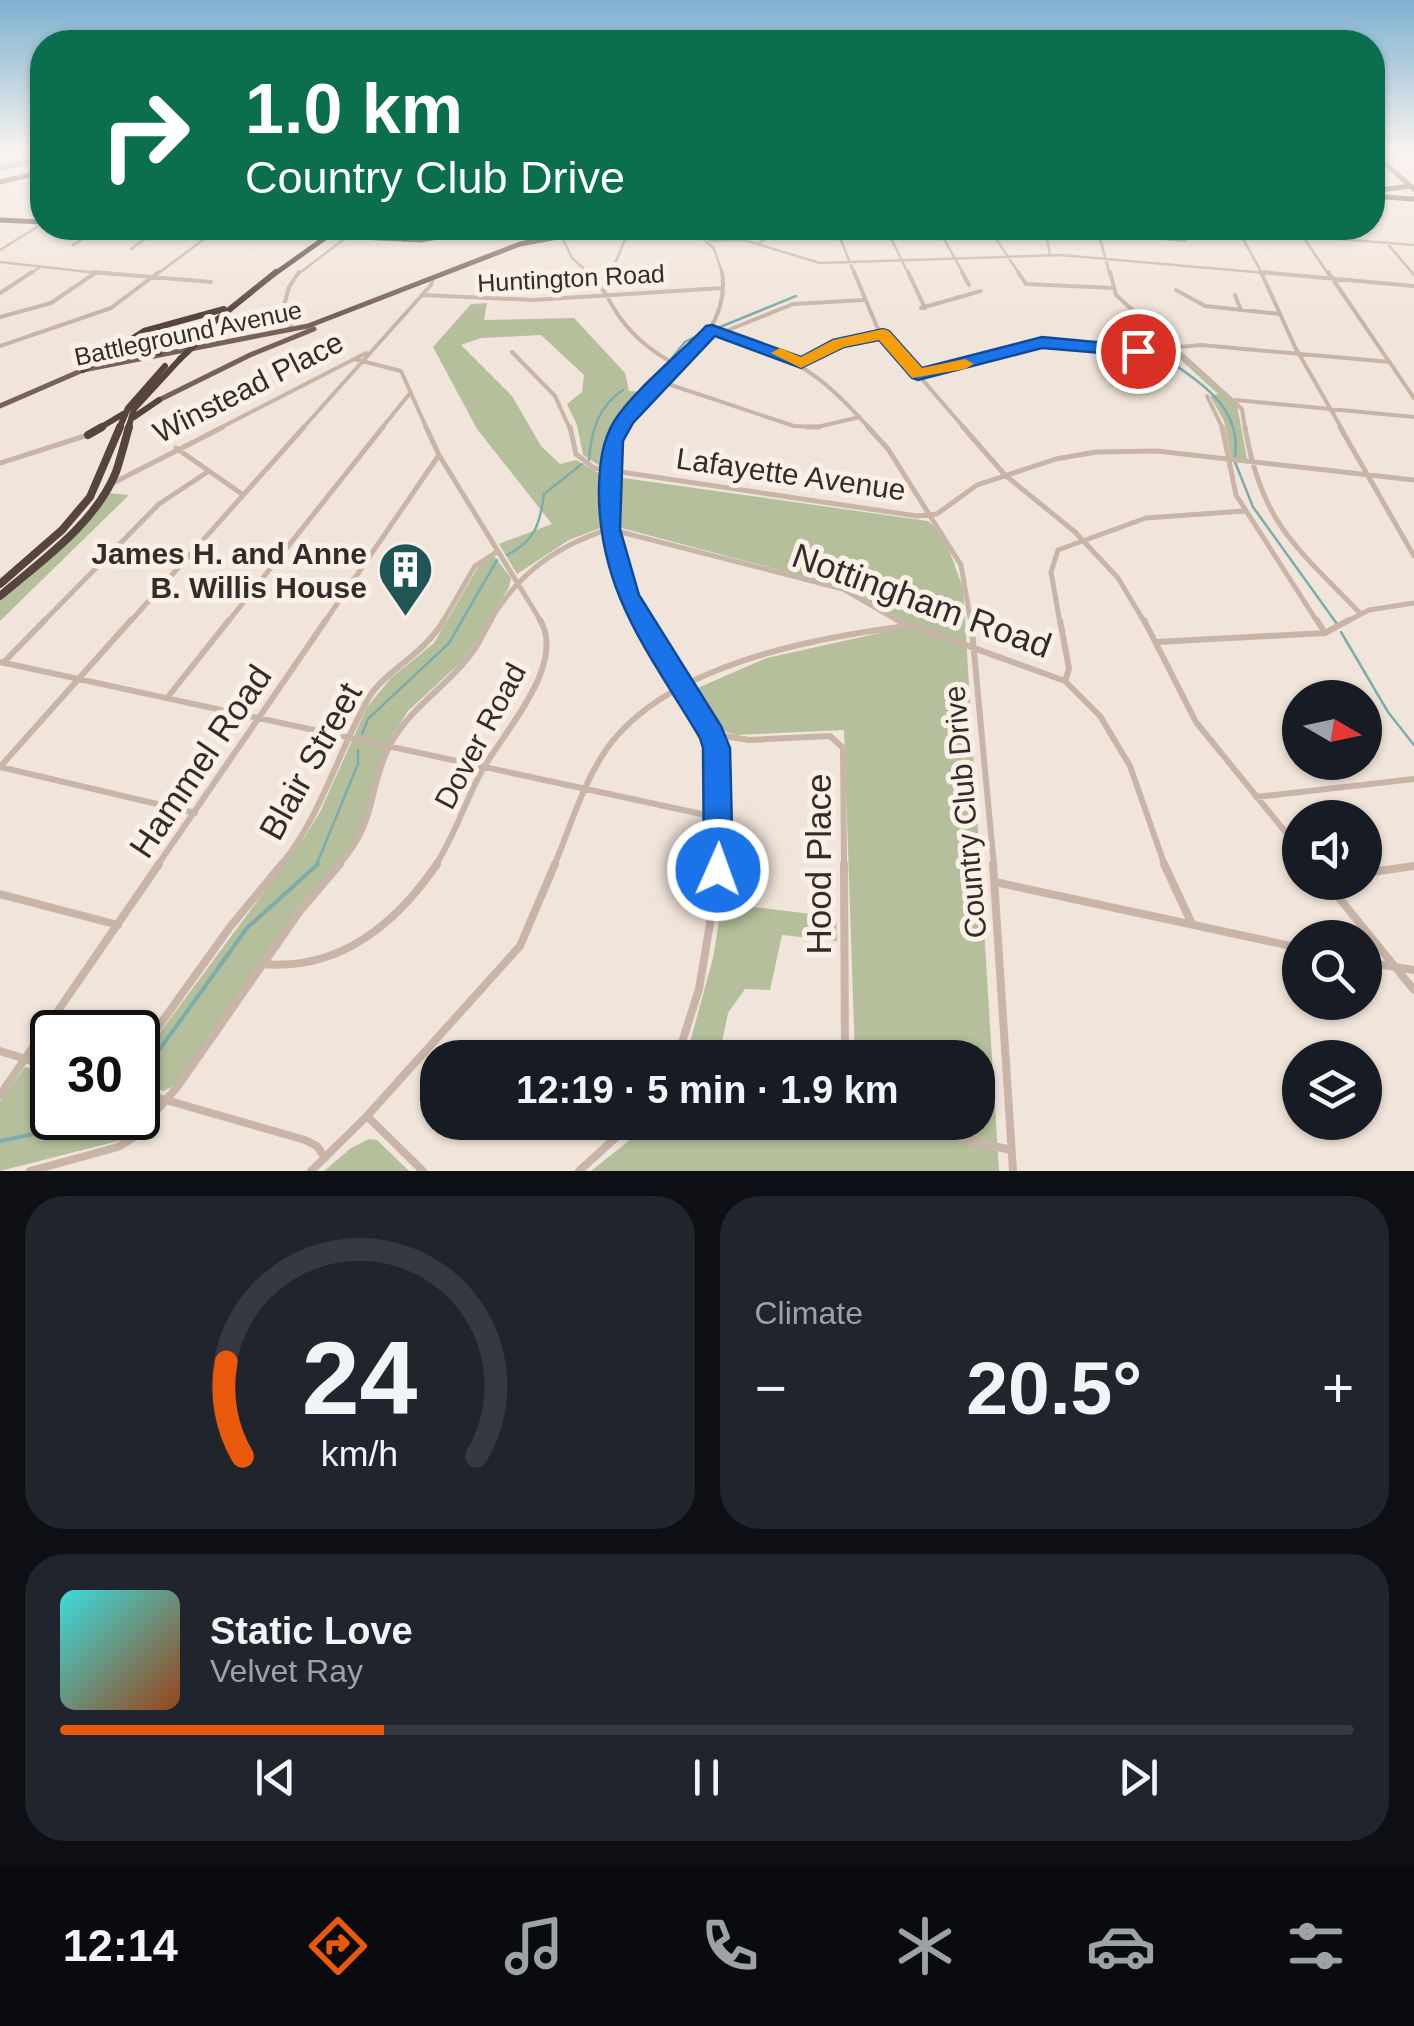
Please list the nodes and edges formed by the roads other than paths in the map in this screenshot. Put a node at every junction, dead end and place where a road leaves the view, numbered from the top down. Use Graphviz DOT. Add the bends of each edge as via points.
graph roads {
  1 [pos="0,220"];
  2 [pos="30,222"];
  3 [pos="30,231"];
  4 [pos="81,240"];
  5 [pos="143,240"];
  6 [pos="204,240"];
  7 [pos="314,240"];
  8 [pos="325,240"];
  9 [pos="327,240"];
  10 [pos="343,240"];
  11 [pos="538,240"];
  12 [pos="563,240"];
  13 [pos="625,240"];
  14 [pos="710,240"];
  15 [pos="743,240"];
  16 [pos="764,240"];
  17 [pos="841,240"];
  18 [pos="892,240"];
  19 [pos="945,240"];
  20 [pos="997,240"];
  21 [pos="1047,240"];
  22 [pos="1100,240"];
  23 [pos="1242,240"];
  24 [pos="1306,240"];
  25 [pos="1358,240"];
  26 [pos="1386,242"];
  27 [pos="758,244"];
  28 [pos="73,245"];
  29 [pos="1414,245"];
  30 [pos="130,249"];
  31 [pos="0,250"];
  32 [pos="1050,255"];
  33 [pos="1008,256"];
  34 [pos="956,258"];
  35 [pos="1106,259"];
  36 [pos="902,261"];
  37 [pos="0,262"];
  38 [pos="849,262"];
  39 [pos="41,266"];
  40 [pos="280,269"];
  41 [pos="96,273"];
  42 [pos="1262,273"];
  43 [pos="1414,276"];
  44 [pos="433,278"];
  45 [pos="152,279"];
  46 [pos="1333,279"];
  47 [pos="598,280"];
  48 [pos="212,282"];
  49 [pos="969,285"];
  50 [pos="1414,286"];
  51 [pos="722,288"];
  52 [pos="1114,288"];
  53 [pos="1176,290"];
  54 [pos="981,291"];
  55 [pos="0,293"];
  56 [pos="422,294"];
  57 [pos="1235,295"];
  58 [pos="608,298"];
  59 [pos="243,299"];
  60 [pos="864,300"];
  61 [pos="1240,310"];
  62 [pos="1280,314"];
  63 [pos="0,316"];
  64 [pos="331,320"];
  65 [pos="291,321"];
  66 [pos="323,324"];
  67 [pos="304,327"];
  68 [pos="712,330"];
  69 [pos="288,332"];
  70 [pos="723,332"];
  71 [pos="883,334"];
  72 [pos="248,342"];
  73 [pos="281,342"];
  74 [pos="188,344"];
  75 [pos="0,346"];
  76 [pos="1174,347"];
  77 [pos="512,352"];
  78 [pos="159,353"];
  79 [pos="1300,354"];
  80 [pos="250,355"];
  81 [pos="176,360"];
  82 [pos="358,361"];
  83 [pos="1390,362"];
  84 [pos="801,363"];
  85 [pos="678,365"];
  86 [pos="83,370"];
  87 [pos="918,374"];
  88 [pos="662,382"];
  89 [pos="150,390"];
  90 [pos="410,392"];
  91 [pos="1207,396"];
  92 [pos="1414,398"];
  93 [pos="1234,399"];
  94 [pos="158,400"];
  95 [pos="130,404"];
  96 [pos="1330,408"];
  97 [pos="0,409"];
  98 [pos="860,416"];
  99 [pos="1414,417"];
  100 [pos="129,423"];
  101 [pos="88,434"];
  102 [pos="112,446"];
  103 [pos="176,448"];
  104 [pos="439,455"];
  105 [pos="1227,459"];
  106 [pos="1251,462"];
  107 [pos="0,463"];
  108 [pos="118,466"];
  109 [pos="144,466"];
  110 [pos="209,471"];
  111 [pos="608,472"];
  112 [pos="1005,475"];
  113 [pos="1368,475"];
  114 [pos="1414,480"];
  115 [pos="110,485"];
  116 [pos="242,494"];
  117 [pos="1244,512"];
  118 [pos="933,516"];
  119 [pos="609,529"];
  120 [pos="1082,538"];
  121 [pos="499,551"];
  122 [pos="1414,556"];
  123 [pos="519,582"];
  124 [pos="0,584"];
  125 [pos="0,596"];
  126 [pos="1414,602"];
  127 [pos="1361,614"];
  128 [pos="907,626"];
  129 [pos="1325,634"];
  130 [pos="1156,642"];
  131 [pos="973,646"];
  132 [pos="1,663"];
  133 [pos="78,680"];
  134 [pos="1065,682"];
  135 [pos="683,688"];
  136 [pos="167,698"];
  137 [pos="259,718"];
  138 [pos="712,734"];
  139 [pos="349,739"];
  140 [pos="388,749"];
  141 [pos="0,767"];
  142 [pos="483,768"];
  143 [pos="1414,779"];
  144 [pos="586,790"];
  145 [pos="1256,797"];
  146 [pos="195,813"];
  147 [pos="720,818"];
  148 [pos="1282,828"];
  149 [pos="1414,866"];
  150 [pos="1382,871"];
  151 [pos="995,882"];
  152 [pos="0,894"];
  153 [pos="1341,900"];
  154 [pos="1192,924"];
  155 [pos="118,926"];
  156 [pos="1282,944"];
  157 [pos="263,964"];
  158 [pos="1382,965"];
  159 [pos="1396,968"];
  160 [pos="1414,970"];
  161 [pos="1414,990"];
  162 [pos="160,1024"];
  163 [pos="684,1040"];
  164 [pos="845,1040"];
  165 [pos="0,1051"];
  166 [pos="26,1060"];
  167 [pos="30,1061"];
  168 [pos="0,1094"];
  169 [pos="160,1098"];
  170 [pos="167,1100"];
  171 [pos="367,1116"];
  172 [pos="613,1140"];
  173 [pos="968,1140"];
  174 [pos="1011,1150"];
  175 [pos="325,1158"];
  176 [pos="31,1171"];
  177 [pos="312,1171"];
  178 [pos="423,1171"];
  179 [pos="579,1171"];
  180 [pos="1013,1171"];
  1 -- 2 [label="main road"];
  3 -- 31 [label="street"];
  4 -- 28 [label="street"];
  5 -- 30 [label="street"];
  6 -- 45 [label="street"];
  7 -- 40 [label="highway"];
  8 -- 40 [label="highway"];
  9 -- 59 [label="highway"];
  10 -- 65 [label="street" via="289,282 282,313"];
  11 -- 44 [label="main road, Battleground Avenue"];
  12 -- 47 [label="street"];
  13 -- 47 [label="street" via="612,274"];
  14 -- 51 [label="street" via="723,265"];
  15 -- 27 [label="street"];
  16 -- 27 [label="street"];
  17 -- 38 [label="street"];
  18 -- 36 [label="street"];
  19 -- 34 [label="street"];
  20 -- 33 [label="street"];
  21 -- 32 [label="street"];
  22 -- 35 [label="street"];
  23 -- 42 [label="street"];
  24 -- 46 [label="street"];
  25 -- 26 [label="street"];
  26 -- 29 [label="street"];
  26 -- 43 [label="street"];
  27 -- 38 [label="street" via="810,262"];
  32 -- 33 [label="street"];
  32 -- 35 [label="street"];
  33 -- 34 [label="street"];
  33 -- 52 [label="street" via="1026,284"];
  34 -- 36 [label="street"];
  34 -- 49 [label="street"];
  35 -- 42 [label="street"];
  35 -- 52 [label="street"];
  36 -- 38 [label="street"];
  36 -- 54 [label="street" via="923,308"];
  37 -- 39 [label="street"];
  38 -- 60 [label="street"];
  39 -- 41 [label="street"];
  39 -- 55 [label="street"];
  40 -- 59 [label="highway"];
  41 -- 45 [label="street"];
  41 -- 63 [label="street" via="51,303"];
  42 -- 46 [label="street"];
  42 -- 62 [label="street"];
  44 -- 56 [label="street"];
  44 -- 64 [label="main road, Battleground Avenue"];
  45 -- 48 [label="street"];
  45 -- 75 [label="street" via="111,308"];
  46 -- 50 [label="street"];
  46 -- 83 [label="street"];
  47 -- 58 [label="street"];
  51 -- 58 [label="street, Huntington Road"];
  51 -- 68 [label="street"];
  52 -- 76 [label="street"];
  53 -- 61 [label="street" via="1205,306"];
  56 -- 58 [label="street, Huntington Road" via="474,301"];
  56 -- 82 [label="street"];
  57 -- 61 [label="street"];
  58 -- 85 [label="street" via="652,352"];
  59 -- 74 [label="highway"];
  59 -- 81 [label="highway, bridge"];
  59 -- 86 [label="highway" via="144,331"];
  60 -- 70 [label="street" via="793,304"];
  60 -- 71 [label="street"];
  61 -- 62 [label="street"];
  62 -- 79 [label="street"];
  64 -- 66 [label="main road, Battleground Avenue"];
  64 -- 67 [label="main road, Battleground Avenue"];
  65 -- 67 [label="main road"];
  65 -- 69 [label="street"];
  66 -- 69 [label="main road, Battleground Avenue"];
  66 -- 73 [label="main road"];
  67 -- 69 [label="main road, Battleground Avenue"];
  68 -- 70 [label="street, Country Club Drive"];
  68 -- 85 [label="street"];
  69 -- 72 [label="main road, Battleground Avenue"];
  69 -- 73 [label="main road"];
  69 -- 78 [label="main road, Battleground Avenue"];
  70 -- 84 [label="street, Country Club Drive"];
  71 -- 84 [label="street" via="839,343"];
  71 -- 87 [label="street"];
  72 -- 80 [label="main road" via="259,346"];
  72 -- 97 [label="main road, Battleground Avenue" via="103,368"];
  73 -- 80 [label="main road"];
  74 -- 78 [label="highway" via="193,329 177,324 150,331 134,344 140,352"];
  74 -- 81 [label="highway, bridge"];
  76 -- 79 [label="street"];
  76 -- 87 [label="street" via="1131,351 1042,342"];
  76 -- 93 [label="street"];
  77 -- 111 [label="street" via="563,404 580,460"];
  78 -- 86 [label="main road, Battleground Avenue"];
  79 -- 83 [label="street"];
  79 -- 96 [label="street"];
  80 -- 94 [label="main road"];
  81 -- 89 [label="highway"];
  81 -- 95 [label="highway"];
  82 -- 90 [label="street, Dover Road" via="400,371"];
  82 -- 103 [label="street, Winstead Place"];
  82 -- 116 [label="street"];
  83 -- 92 [label="street"];
  84 -- 98 [label="street, Country Club Drive"];
  85 -- 88 [label="street"];
  86 -- 97 [label="main road, Battleground Avenue"];
  87 -- 112 [label="street"];
  88 -- 98 [label="street" via="794,426 817,428"];
  88 -- 111 [label="street" via="620,428"];
  89 -- 94 [label="highway" via="147,400"];
  89 -- 100 [label="highway"];
  90 -- 104 [label="street, Dover Road"];
  90 -- 136 [label="street"];
  91 -- 105 [label="street" via="1222,425"];
  93 -- 96 [label="street"];
  93 -- 106 [label="street" via="1244,416"];
  94 -- 100 [label="highway"];
  95 -- 101 [label="highway"];
  95 -- 102 [label="highway"];
  96 -- 99 [label="street"];
  96 -- 113 [label="street"];
  98 -- 118 [label="street, Country Club Drive"];
  100 -- 108 [label="highway"];
  101 -- 102 [label="highway" via="106,437"];
  101 -- 107 [label="street"];
  102 -- 124 [label="highway" via="78,512"];
  103 -- 109 [label="street, Winstead Place"];
  103 -- 110 [label="street"];
  104 -- 121 [label="street, Dover Road"];
  104 -- 137 [label="street, Hammel Road"];
  105 -- 106 [label="street, Lafayette Avenue"];
  105 -- 112 [label="street, Lafayette Avenue" via="1096,452"];
  105 -- 117 [label="street"];
  106 -- 113 [label="street, Lafayette Avenue"];
  106 -- 127 [label="street" via="1260,494 1286,536"];
  108 -- 109 [label="street, Winstead Place"];
  108 -- 115 [label="highway"];
  109 -- 115 [label="street, Winstead Place"];
  110 -- 116 [label="street"];
  110 -- 132 [label="street" via="159,504"];
  111 -- 118 [label="street, Lafayette Avenue"];
  111 -- 119 [label="street"];
  112 -- 118 [label="street, Lafayette Avenue" via="962,492"];
  112 -- 120 [label="street"];
  113 -- 114 [label="street, Lafayette Avenue"];
  113 -- 122 [label="street"];
  115 -- 125 [label="highway" via="69,536"];
  116 -- 133 [label="street"];
  117 -- 120 [label="street" via="1160,515"];
  117 -- 129 [label="street"];
  118 -- 131 [label="street, Country Club Drive" via="961,564"];
  119 -- 123 [label="street" via="570,541"];
  119 -- 128 [label="street, Nottingham Road" via="843,589"];
  119 -- 135 [label="street" via="628,597"];
  120 -- 130 [label="street" via="1127,590"];
  120 -- 134 [label="street" via="1058,550 1052,563 1069,669"];
  121 -- 123 [label="street, Dover Road"];
  121 -- 139 [label="street, Blair Street" via="475,566 431,642 370,696"];
  123 -- 140 [label="street" via="470,656 411,711"];
  123 -- 142 [label="street, Dover Road" via="545,628 547,654 537,683"];
  126 -- 127 [label="street"];
  127 -- 129 [label="street"];
  128 -- 131 [label="street, Nottingham Road"];
  128 -- 135 [label="street" via="810,641"];
  129 -- 130 [label="street"];
  130 -- 145 [label="street" via="1196,722"];
  131 -- 134 [label="street, Nottingham Road"];
  131 -- 151 [label="street, Country Club Drive"];
  132 -- 133 [label="street"];
  133 -- 136 [label="street"];
  133 -- 141 [label="street"];
  134 -- 154 [label="street, Nottingham Road" via="1100,716 1130,766"];
  135 -- 138 [label="street"];
  135 -- 144 [label="street" via="629,722"];
  136 -- 137 [label="street"];
  137 -- 139 [label="street"];
  137 -- 146 [label="street, Hammel Road"];
  138 -- 147 [label="street"];
  138 -- 164 [label="street, Hood Place" via="749,740 830,736 843,748"];
  139 -- 140 [label="street"];
  139 -- 162 [label="street, Blair Street" via="290,854"];
  140 -- 142 [label="street"];
  140 -- 157 [label="street" via="359,842"];
  141 -- 146 [label="street"];
  142 -- 144 [label="street"];
  142 -- 157 [label="street, Dover Road" via="440,858 408,902 328,960 283,969"];
  143 -- 145 [label="street"];
  144 -- 147 [label="street"];
  144 -- 171 [label="street" via="520,946"];
  145 -- 148 [label="street"];
  146 -- 155 [label="street, Hammel Road"];
  147 -- 163 [label="street" via="712,922"];
  149 -- 150 [label="street"];
  151 -- 154 [label="street"];
  151 -- 174 [label="street, Country Club Drive"];
  152 -- 155 [label="street"];
  153 -- 159 [label="street"];
  154 -- 156 [label="street"];
  155 -- 166 [label="street, Hammel Road"];
  157 -- 170 [label="street"];
  158 -- 159 [label="street"];
  159 -- 160 [label="street"];
  159 -- 161 [label="street"];
  165 -- 166 [label="street"];
  166 -- 167 [label="street"];
  166 -- 168 [label="street, Hammel Road"];
  169 -- 170 [label="street"];
  170 -- 175 [label="street" via="306,1140"];
  170 -- 176 [label="street" via="118,1147"];
  171 -- 175 [label="street"];
  171 -- 178 [label="street"];
  172 -- 179 [label="street"];
  173 -- 174 [label="street"];
  174 -- 180 [label="street, Country Club Drive"];
  175 -- 177 [label="street"];
}
